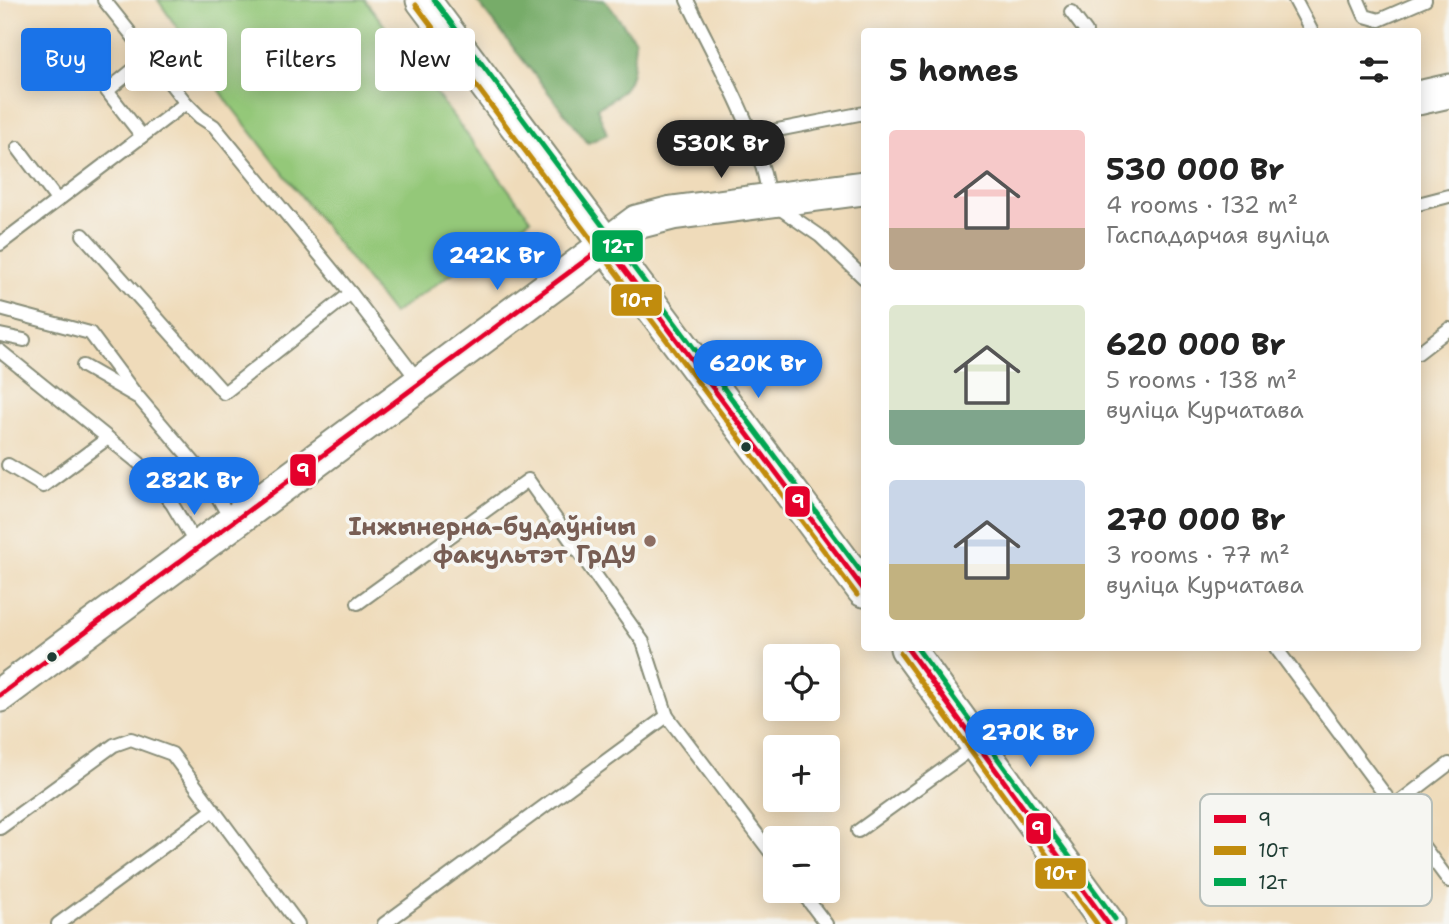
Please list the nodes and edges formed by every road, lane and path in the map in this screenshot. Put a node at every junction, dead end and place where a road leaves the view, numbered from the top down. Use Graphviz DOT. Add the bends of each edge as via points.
graph roads {
  1 [pos="104,0"];
  2 [pos="422,0"];
  3 [pos="687,0"];
  4 [pos="1295,0"];
  5 [pos="1358,0"];
  6 [pos="1425,0"];
  7 [pos="1071,12"];
  8 [pos="1379,26"];
  9 [pos="126,28"];
  10 [pos="1083,28"];
  11 [pos="1310,28"];
  12 [pos="125,76"];
  13 [pos="176,91"];
  14 [pos="1449,91"];
  15 [pos="1421,97"];
  16 [pos="186,103"];
  17 [pos="861,114"];
  18 [pos="752,135"];
  19 [pos="142,136"];
  20 [pos="18,148"];
  21 [pos="861,188"];
  22 [pos="1449,196"];
  23 [pos="58,200"];
  24 [pos="769,201"];
  25 [pos="1421,203"];
  26 [pos="83,235"];
  27 [pos="0,244"];
  28 [pos="606,245"];
  29 [pos="861,275"];
  30 [pos="351,293"];
  31 [pos="0,309"];
  32 [pos="1449,329"];
  33 [pos="0,335"];
  34 [pos="24,340"];
  35 [pos="0,351"];
  36 [pos="1421,351"];
  37 [pos="83,366"];
  38 [pos="420,383"];
  39 [pos="139,397"];
  40 [pos="108,438"];
  41 [pos="8,466"];
  42 [pos="232,523"];
  43 [pos="198,548"];
  44 [pos="861,586"];
  45 [pos="358,603"];
  46 [pos="909,651"];
  47 [pos="1278,651"];
  48 [pos="0,695"];
  49 [pos="667,716"];
  50 [pos="978,744"];
  51 [pos="1449,764"];
  52 [pos="1385,794"];
  53 [pos="1410,794"];
  54 [pos="213,810"];
  55 [pos="0,828"];
  56 [pos="858,831"];
  57 [pos="763,842"];
  58 [pos="1432,858"];
  59 [pos="1449,881"];
  60 [pos="810,903"];
  61 [pos="58,924"];
  62 [pos="298,924"];
  63 [pos="384,924"];
  64 [pos="826,924"];
  65 [pos="1108,924"];
  1 -- 9 [label="lane"];
  2 -- 28 [label="main road"];
  3 -- 18 [label="lane"];
  4 -- 11 [label="lane"];
  5 -- 8 [label="lane" via="1365,16"];
  6 -- 8 [label="lane"];
  7 -- 10 [label="lane"];
  12 -- 19 [label="lane" via="107,91"];
  13 -- 16 [label="lane"];
  14 -- 15 [label="main road"];
  16 -- 19 [label="lane"];
  16 -- 30 [label="lane" via="214,126"];
  17 -- 18 [label="lane"];
  18 -- 24 [label="lane"];
  19 -- 23 [label="lane"];
  20 -- 23 [label="lane"];
  21 -- 24 [label="main road"];
  22 -- 25 [label="lane"];
  23 -- 27 [label="lane"];
  24 -- 28 [label="main road" via="637,222"];
  24 -- 29 [label="lane" via="820,236"];
  26 -- 30 [label="lane" via="224,393"];
  28 -- 38 [label="main road"];
  28 -- 44 [label="main road"];
  30 -- 38 [label="lane"];
  31 -- 39 [label="lane" via="90,333"];
  32 -- 36 [label="lane"];
  33 -- 34 [label="lane"];
  35 -- 40 [label="lane"];
  37 -- 39 [label="lane"];
  38 -- 42 [label="main road"];
  39 -- 42 [label="lane" via="207,478"];
  40 -- 41 [label="lane" via="43,486"];
  40 -- 43 [label="lane" via="150,476"];
  42 -- 43 [label="main road"];
  43 -- 48 [label="main road"];
  45 -- 49 [label="lane" via="528,480 643,642"];
  46 -- 50 [label="main road"];
  47 -- 52 [label="lane"];
  49 -- 57 [label="lane"];
  49 -- 63 [label="lane"];
  50 -- 56 [label="lane"];
  50 -- 65 [label="main road"];
  51 -- 53 [label="lane"];
  54 -- 55 [label="lane" via="172,754 131,739 114,745"];
  54 -- 61 [label="lane"];
  54 -- 62 [label="lane"];
  58 -- 59 [label="lane"];
  60 -- 64 [label="lane"];
}
